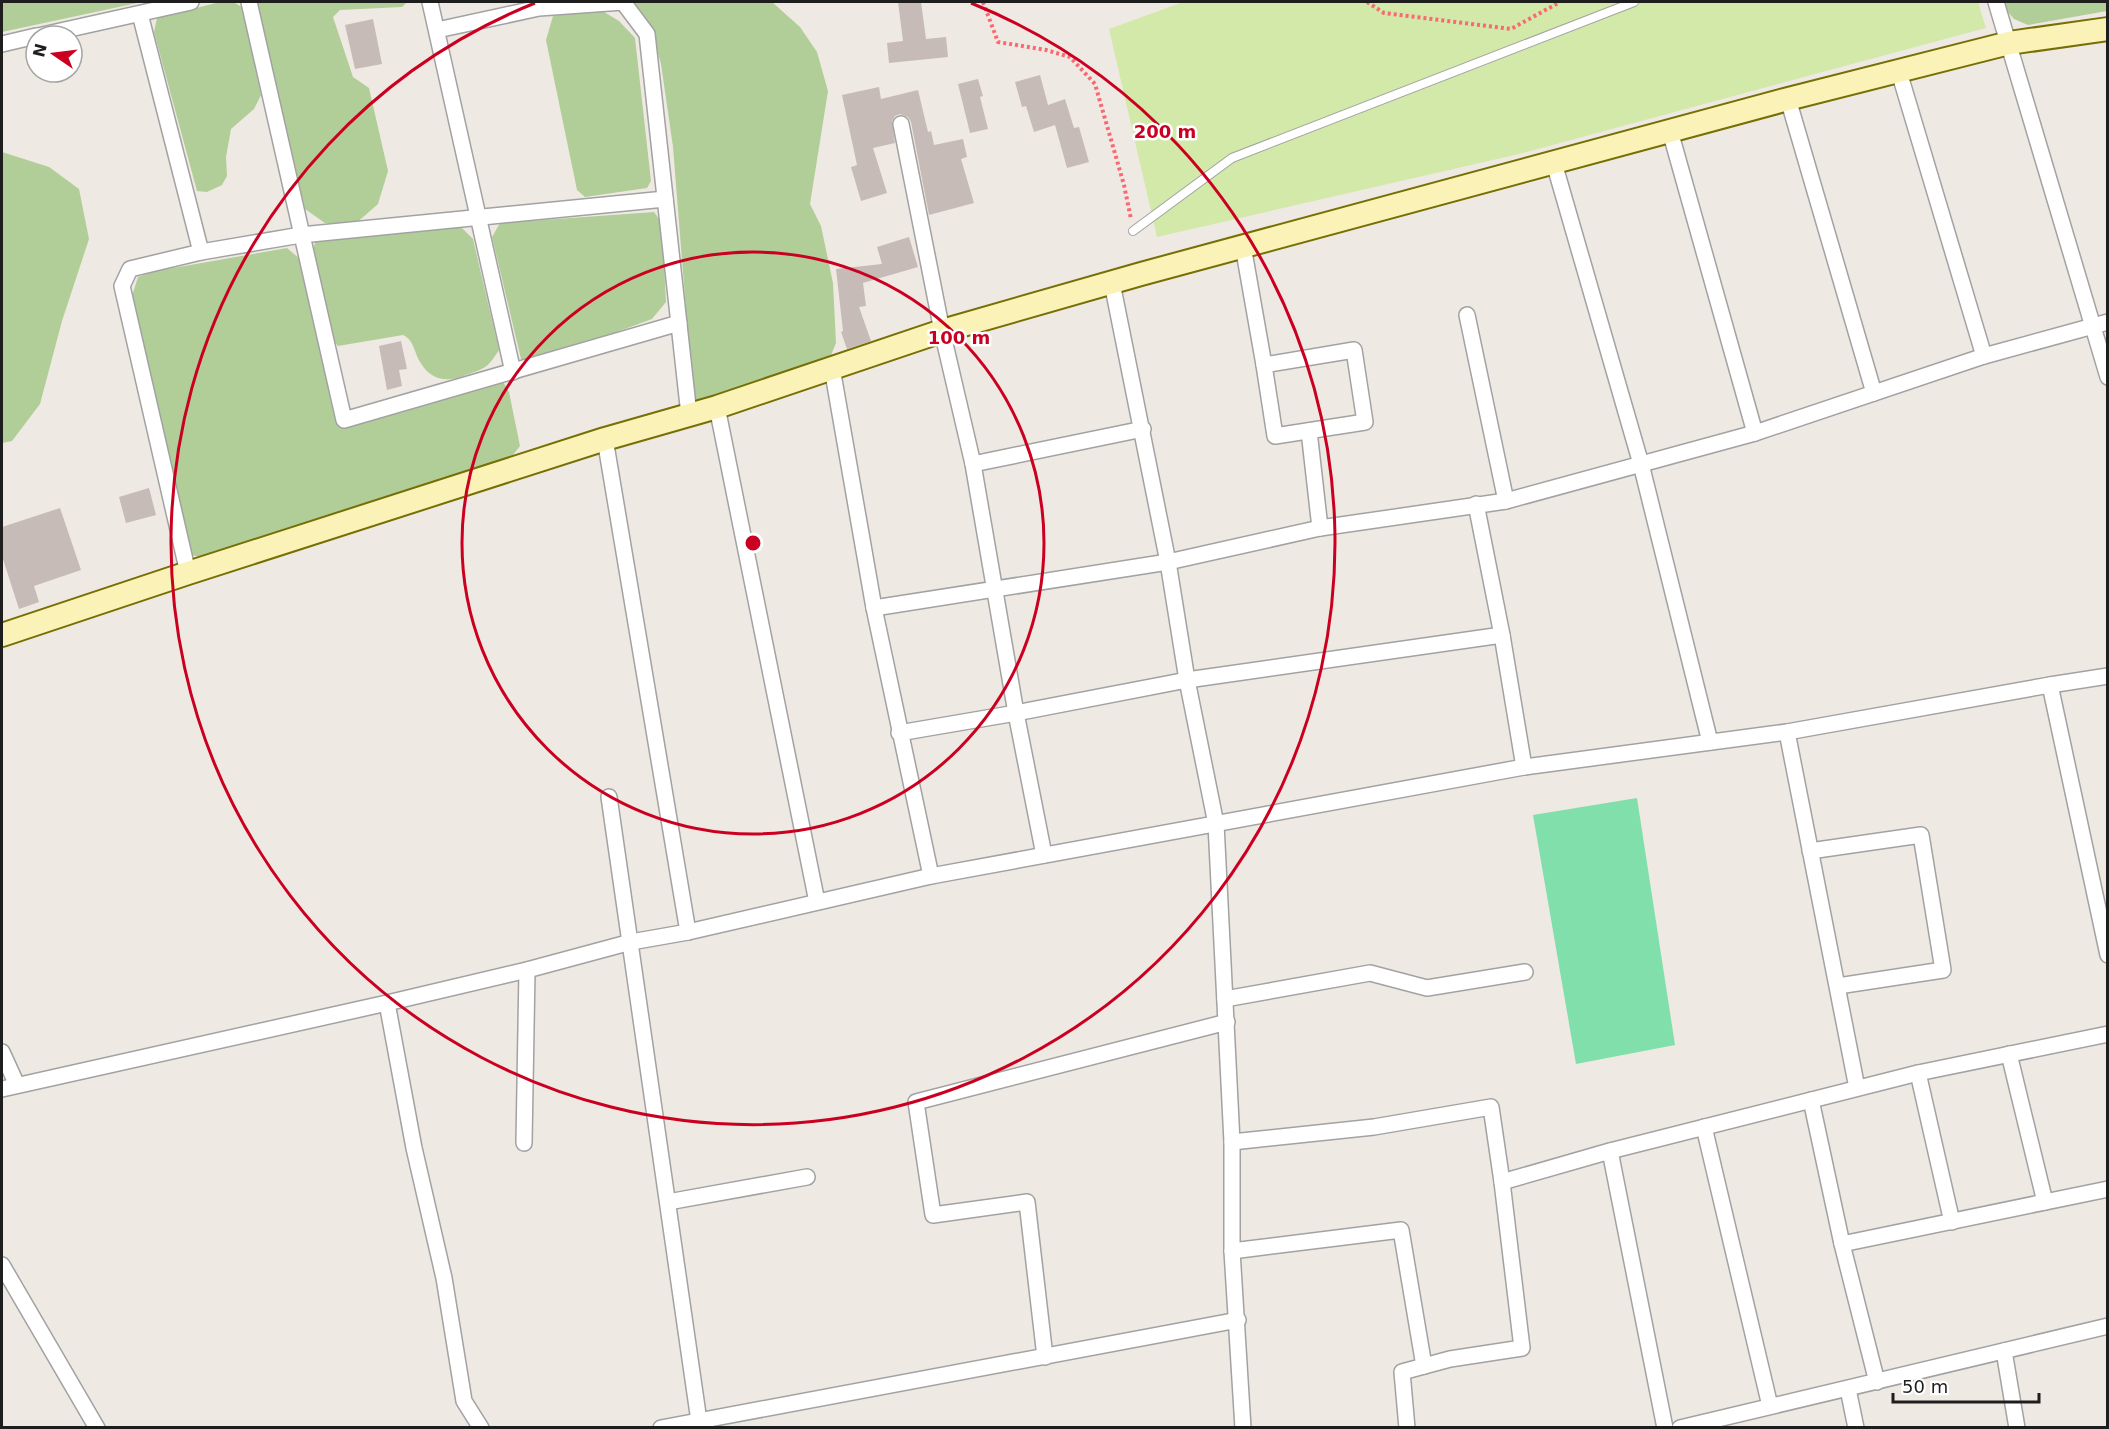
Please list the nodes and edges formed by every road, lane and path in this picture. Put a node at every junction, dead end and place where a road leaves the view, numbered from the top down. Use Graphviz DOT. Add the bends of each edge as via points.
graph roads {
  1 [pos="191,2"];
  2 [pos="249,2"];
  3 [pos="430,2"];
  4 [pos="983,2"];
  5 [pos="1367,2"];
  6 [pos="1560,2"];
  7 [pos="1634,2"];
  8 [pos="1996,2"];
  9 [pos="539,5"];
  10 [pos="140,14"];
  11 [pos="84,26"];
  12 [pos="2108,29"];
  13 [pos="436,30"];
  14 [pos="24,39"];
  15 [pos="2009,43"];
  16 [pos="2,44"];
  17 [pos="1899,72"];
  18 [pos="1788,99"];
  19 [pos="901,124"];
  20 [pos="1670,131"];
  21 [pos="1554,163"];
  22 [pos="665,199"];
  23 [pos="478,217"];
  24 [pos="1133,231"];
  25 [pos="301,235"];
  26 [pos="1243,246"];
  27 [pos="201,252"];
  28 [pos="1112,283"];
  29 [pos="1467,315"];
  30 [pos="679,323"];
  31 [pos="2100,324"];
  32 [pos="942,331"];
  33 [pos="1984,357"];
  34 [pos="1264,365"];
  35 [pos="832,368"];
  36 [pos="513,372"];
  37 [pos="2108,377"];
  38 [pos="1874,393"];
  39 [pos="717,407"];
  40 [pos="689,415"];
  41 [pos="1143,429"];
  42 [pos="1309,431"];
  43 [pos="1755,433"];
  44 [pos="605,439"];
  45 [pos="973,464"];
  46 [pos="1641,464"];
  47 [pos="1506,501"];
  48 [pos="1476,504"];
  49 [pos="1320,528"];
  50 [pos="1168,562"];
  51 [pos="188,573"];
  52 [pos="994,588"];
  53 [pos="874,608"];
  54 [pos="2,635"];
  55 [pos="1502,635"];
  56 [pos="2108,676"];
  57 [pos="1187,680"];
  58 [pos="2050,685"];
  59 [pos="1016,713"];
  60 [pos="899,732"];
  61 [pos="1788,732"];
  62 [pos="1710,742"];
  63 [pos="1524,767"];
  64 [pos="609,797"];
  65 [pos="1216,824"];
  66 [pos="1810,851"];
  67 [pos="1044,855"];
  68 [pos="931,876"];
  69 [pos="817,902"];
  70 [pos="688,932"];
  71 [pos="630,942"];
  72 [pos="2108,955"];
  73 [pos="527,970"];
  74 [pos="1525,972"];
  75 [pos="1838,986"];
  76 [pos="1225,999"];
  77 [pos="387,1003"];
  78 [pos="1227,1022"];
  79 [pos="2108,1034"];
  80 [pos="2,1052"];
  81 [pos="2009,1054"];
  82 [pos="1918,1073"];
  83 [pos="17,1085"];
  84 [pos="1857,1088"];
  85 [pos="2,1089"];
  86 [pos="1811,1100"];
  87 [pos="1704,1127"];
  88 [pos="1232,1142"];
  89 [pos="524,1143"];
  90 [pos="1610,1151"];
  91 [pos="807,1177"];
  92 [pos="1502,1182"];
  93 [pos="2108,1189"];
  94 [pos="668,1202"];
  95 [pos="2045,1202"];
  96 [pos="1952,1222"];
  97 [pos="1842,1244"];
  98 [pos="1232,1251"];
  99 [pos="2,1265"];
  100 [pos="1238,1320"];
  101 [pos="2108,1326"];
  102 [pos="2004,1351"];
  103 [pos="1045,1357"];
  104 [pos="1424,1366"];
  105 [pos="1877,1382"];
  106 [pos="1848,1389"];
  107 [pos="1770,1407"];
  108 [pos="1736,1421"];
  109 [pos="700,1423"];
  110 [pos="97,1428"];
  111 [pos="481,1428"];
  112 [pos="662,1428"];
  113 [pos="1244,1428"];
  114 [pos="1407,1428"];
  115 [pos="1665,1428"];
  116 [pos="1680,1428"];
  117 [pos="1856,1428"];
  118 [pos="2017,1428"];
  1 -- 10 [label="street"];
  2 -- 25 [label="street"];
  3 -- 13 [label="street"];
  4 -- 24 [label="path" via="998,42 1070,57 1095,84"];
  5 -- 6 [label="path" via="1384,14 1511,28"];
  7 -- 24 [label="lane" via="1232,158"];
  8 -- 15 [label="street"];
  9 -- 13 [label="street"];
  9 -- 22 [label="street" via="622,2 647,34"];
  10 -- 11 [label="street"];
  10 -- 27 [label="street"];
  12 -- 15 [label="street"];
  13 -- 23 [label="street"];
  14 -- 16 [label="street"];
  15 -- 17 [label="street"];
  15 -- 31 [label="street"];
  17 -- 18 [label="street"];
  17 -- 33 [label="street"];
  18 -- 20 [label="street"];
  18 -- 38 [label="street"];
  19 -- 32 [label="street"];
  20 -- 21 [label="street"];
  20 -- 43 [label="street"];
  21 -- 26 [label="street"];
  21 -- 46 [label="street"];
  22 -- 23 [label="street"];
  22 -- 30 [label="street"];
  23 -- 25 [label="street"];
  23 -- 36 [label="street"];
  25 -- 27 [label="street"];
  25 -- 36 [label="street" via="344,420"];
  26 -- 28 [label="street"];
  26 -- 34 [label="street"];
  27 -- 51 [label="street" via="130,269 122,286"];
  28 -- 32 [label="street"];
  28 -- 41 [label="street"];
  29 -- 47 [label="street"];
  30 -- 36 [label="street"];
  30 -- 40 [label="street"];
  31 -- 33 [label="street"];
  31 -- 37 [label="street"];
  32 -- 35 [label="street"];
  32 -- 45 [label="street"];
  33 -- 38 [label="street"];
  34 -- 42 [label="street" via="1275,436"];
  34 -- 42 [label="street" via="1354,350 1365,422"];
  35 -- 39 [label="street"];
  35 -- 53 [label="street"];
  38 -- 43 [label="street"];
  39 -- 40 [label="street"];
  39 -- 69 [label="street"];
  40 -- 44 [label="street"];
  41 -- 45 [label="street"];
  41 -- 50 [label="street"];
  42 -- 49 [label="street"];
  43 -- 46 [label="street"];
  44 -- 51 [label="street"];
  44 -- 70 [label="street"];
  45 -- 52 [label="street"];
  46 -- 47 [label="street"];
  46 -- 62 [label="street"];
  47 -- 48 [label="street"];
  48 -- 49 [label="street"];
  48 -- 55 [label="street"];
  49 -- 50 [label="street"];
  50 -- 52 [label="street"];
  50 -- 57 [label="street"];
  51 -- 54 [label="street"];
  52 -- 53 [label="street"];
  52 -- 59 [label="street"];
  53 -- 60 [label="street"];
  55 -- 57 [label="street"];
  55 -- 63 [label="street"];
  56 -- 58 [label="street"];
  57 -- 59 [label="street"];
  57 -- 65 [label="street"];
  58 -- 61 [label="street"];
  58 -- 72 [label="street"];
  59 -- 60 [label="street"];
  59 -- 67 [label="street"];
  60 -- 68 [label="street"];
  61 -- 62 [label="street"];
  61 -- 66 [label="street"];
  62 -- 63 [label="street"];
  63 -- 65 [label="street"];
  64 -- 71 [label="street"];
  65 -- 67 [label="street"];
  65 -- 76 [label="street"];
  66 -- 75 [label="street"];
  66 -- 75 [label="street" via="1921,835 1943,970"];
  67 -- 68 [label="street"];
  68 -- 69 [label="street"];
  69 -- 70 [label="street"];
  70 -- 71 [label="street"];
  71 -- 73 [label="street"];
  71 -- 94 [label="street"];
  73 -- 77 [label="street"];
  73 -- 89 [label="street"];
  74 -- 76 [label="street" via="1427,988 1370,974"];
  75 -- 84 [label="street"];
  76 -- 78 [label="street"];
  77 -- 83 [label="street"];
  77 -- 111 [label="street" via="444,1278 464,1401"];
  78 -- 88 [label="street"];
  78 -- 103 [label="street" via="916,1102 933,1215 1027,1202"];
  79 -- 81 [label="street"];
  80 -- 83 [label="street"];
  81 -- 82 [label="street"];
  81 -- 95 [label="street"];
  82 -- 84 [label="street"];
  82 -- 96 [label="street"];
  83 -- 85 [label="street"];
  84 -- 86 [label="street"];
  86 -- 87 [label="street"];
  86 -- 97 [label="street"];
  87 -- 90 [label="street"];
  87 -- 107 [label="street"];
  88 -- 92 [label="street" via="1374,1127 1491,1107"];
  88 -- 98 [label="street"];
  90 -- 92 [label="street"];
  90 -- 115 [label="street"];
  91 -- 94 [label="street"];
  92 -- 104 [label="street" via="1522,1348"];
  93 -- 95 [label="street"];
  94 -- 109 [label="street"];
  95 -- 96 [label="street"];
  96 -- 97 [label="street"];
  97 -- 105 [label="street"];
  98 -- 100 [label="street"];
  98 -- 104 [label="street" via="1401,1230"];
  99 -- 110 [label="street"];
  100 -- 103 [label="street"];
  100 -- 113 [label="street"];
  101 -- 102 [label="street"];
  102 -- 105 [label="street"];
  102 -- 118 [label="street"];
  103 -- 109 [label="street"];
  104 -- 114 [label="street" via="1402,1372"];
  105 -- 106 [label="street"];
  106 -- 107 [label="street"];
  106 -- 117 [label="street"];
  107 -- 108 [label="street"];
  108 -- 116 [label="street"];
  109 -- 112 [label="street"];
}
